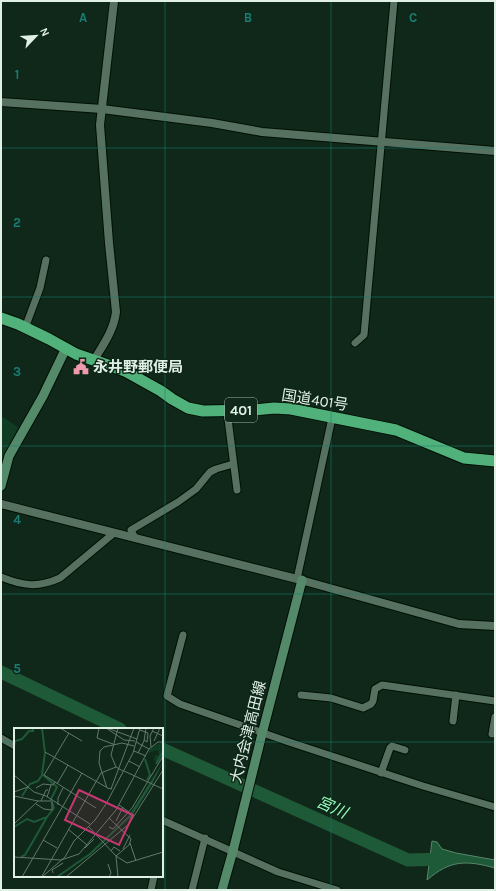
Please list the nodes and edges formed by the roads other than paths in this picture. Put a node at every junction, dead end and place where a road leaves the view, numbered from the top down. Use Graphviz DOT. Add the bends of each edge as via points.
graph roads {
  1 [pos="114,1"];
  2 [pos="394,1"];
  3 [pos="1,102"];
  4 [pos="102,109"];
  5 [pos="382,142"];
  6 [pos="495,151"];
  7 [pos="46,260"];
  8 [pos="1,318"];
  9 [pos="25,328"];
  10 [pos="355,343"];
  11 [pos="66,348"];
  12 [pos="94,360"];
  13 [pos="227,411"];
  14 [pos="332,418"];
  15 [pos="495,461"];
  16 [pos="233,464"];
  17 [pos="1,486"];
  18 [pos="237,490"];
  19 [pos="1,504"];
  20 [pos="114,533"];
  21 [pos="135,538"];
  22 [pos="1,577"];
  23 [pos="300,580"];
  24 [pos="495,626"];
  25 [pos="183,635"];
  26 [pos="456,695"];
  27 [pos="301,696"];
  28 [pos="495,700"];
  29 [pos="495,717"];
  30 [pos="453,721"];
  31 [pos="492,734"];
  32 [pos="261,735"];
  33 [pos="1,738"];
  34 [pos="14,745"];
  35 [pos="405,750"];
  36 [pos="381,772"];
  37 [pos="495,807"];
  38 [pos="163,820"];
  39 [pos="205,838"];
  40 [pos="234,849"];
  41 [pos="154,877"];
  42 [pos="151,890"];
  43 [pos="192,890"];
  44 [pos="222,890"];
  45 [pos="337,890"];
  1 -- 4 [label="street"];
  2 -- 5 [label="street"];
  3 -- 4 [label="street"];
  4 -- 5 [label="street" via="262,132"];
  4 -- 12 [label="street" via="101,131 116,312 111,329"];
  5 -- 6 [label="street"];
  5 -- 10 [label="street" via="364,335"];
  7 -- 9 [label="street" via="40,288"];
  8 -- 9 [label="highway, 国道401号 / 401"];
  9 -- 11 [label="highway, 国道401号 / 401"];
  11 -- 12 [label="highway, 国道401号 / 401"];
  11 -- 17 [label="main road" via="43,396 9,456"];
  12 -- 13 [label="highway, 国道401号 / 401" via="125,371 188,408"];
  13 -- 14 [label="highway, 国道401号 / 401" via="291,409"];
  13 -- 16 [label="street"];
  14 -- 15 [label="highway, 国道401号 / 401" via="396,430 464,458"];
  14 -- 23 [label="street"];
  16 -- 18 [label="street"];
  16 -- 21 [label="street" via="210,472 196,489 131,530"];
  19 -- 20 [label="street"];
  20 -- 21 [label="street"];
  20 -- 22 [label="street" via="60,578 51,582 18,584"];
  21 -- 23 [label="street"];
  23 -- 24 [label="street" via="459,624"];
  23 -- 32 [label="main road, 大内会津高田線"];
  25 -- 32 [label="street" via="167,696 180,704"];
  26 -- 27 [label="street" via="382,685 375,689 371,704 363,708 331,698"];
  26 -- 28 [label="street"];
  26 -- 30 [label="street"];
  29 -- 31 [label="street"];
  32 -- 36 [label="street"];
  32 -- 40 [label="main road, 大内会津高田線"];
  33 -- 34 [label="street"];
  35 -- 36 [label="street" via="392,746"];
  36 -- 37 [label="street"];
  38 -- 39 [label="street"];
  39 -- 40 [label="street"];
  39 -- 43 [label="street"];
  40 -- 44 [label="main road, 大内会津高田線"];
  40 -- 45 [label="street" via="278,872"];
  41 -- 42 [label="street"];
}
